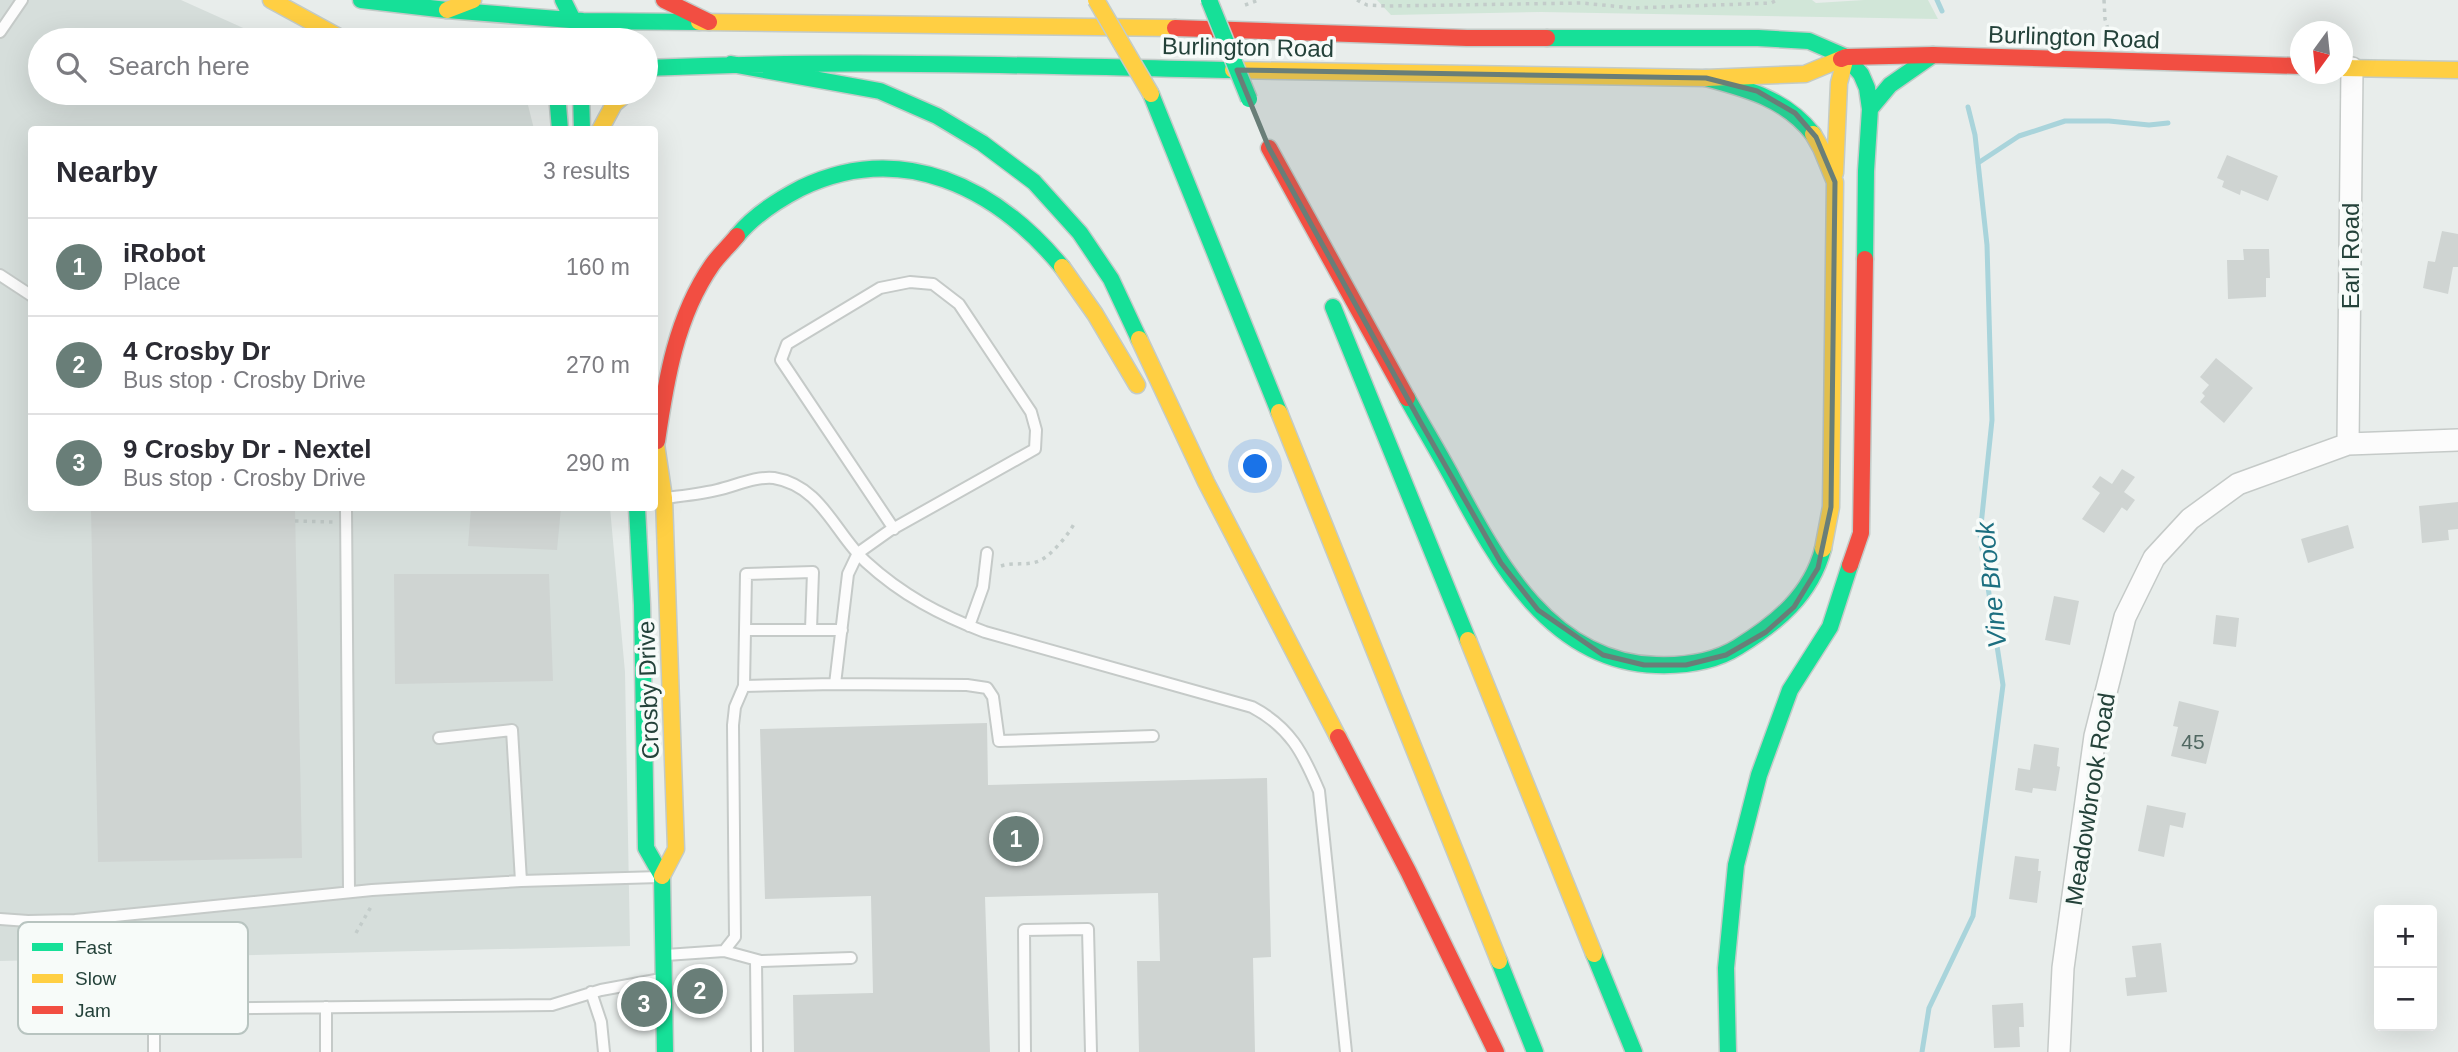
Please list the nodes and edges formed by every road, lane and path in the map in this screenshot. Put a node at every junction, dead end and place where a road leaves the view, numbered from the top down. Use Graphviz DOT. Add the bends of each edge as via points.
graph roads {
  1 [pos="22,0"];
  2 [pos="271,0"];
  3 [pos="361,0"];
  4 [pos="473,0"];
  5 [pos="562,0"];
  6 [pos="664,0"];
  7 [pos="1096,0"];
  8 [pos="1209,0"];
  9 [pos="1259,0"];
  10 [pos="1357,0"];
  11 [pos="1777,0"];
  12 [pos="2104,0"];
  13 [pos="1249,5"];
  14 [pos="447,10"];
  15 [pos="1122,12"];
  16 [pos="555,18"];
  17 [pos="573,20"];
  18 [pos="709,22"];
  19 [pos="322,28"];
  20 [pos="555,28"];
  21 [pos="574,28"];
  22 [pos="0,32"];
  23 [pos="1933,55"];
  24 [pos="1846,57"];
  25 [pos="2120,61"];
  26 [pos="731,64"];
  27 [pos="2290,66"];
  28 [pos="658,68"];
  29 [pos="664,68"];
  30 [pos="2353,68"];
  31 [pos="2458,70"];
  32 [pos="658,72"];
  33 [pos="1706,78"];
  34 [pos="2347,84"];
  35 [pos="1151,94"];
  36 [pos="557,105"];
  37 [pos="581,105"];
  38 [pos="613,105"];
  39 [pos="1252,105"];
  40 [pos="1870,109"];
  41 [pos="560,126"];
  42 [pos="582,126"];
  43 [pos="602,126"];
  44 [pos="1835,182"];
  45 [pos="0,275"];
  46 [pos="28,293"];
  47 [pos="1146,402"];
  48 [pos="658,426"];
  49 [pos="1166,435"];
  50 [pos="2458,440"];
  51 [pos="2348,444"];
  52 [pos="658,478"];
  53 [pos="1206,482"];
  54 [pos="659,499"];
  55 [pos="346,511"];
  56 [pos="637,511"];
  57 [pos="295,521"];
  58 [pos="347,522"];
  59 [pos="1074,524"];
  60 [pos="894,528"];
  61 [pos="858,553"];
  62 [pos="987,553"];
  63 [pos="985,570"];
  64 [pos="969,626"];
  65 [pos="811,629"];
  66 [pos="842,630"];
  67 [pos="745,631"];
  68 [pos="835,684"];
  69 [pos="744,686"];
  70 [pos="1153,736"];
  71 [pos="439,738"];
  72 [pos="662,876"];
  73 [pos="521,881"];
  74 [pos="349,892"];
  75 [pos="372,905"];
  76 [pos="0,919"];
  77 [pos="356,933"];
  78 [pos="724,951"];
  79 [pos="663,955"];
  80 [pos="851,958"];
  81 [pos="756,960"];
  82 [pos="663,978"];
  83 [pos="591,992"];
  84 [pos="326,1007"];
  85 [pos="248,1008"];
  86 [pos="154,1034"];
  87 [pos="154,1052"];
  88 [pos="326,1052"];
  89 [pos="604,1052"];
  90 [pos="665,1052"];
  91 [pos="757,1052"];
  92 [pos="1025,1052"];
  93 [pos="1091,1052"];
  94 [pos="1346,1052"];
  95 [pos="1496,1052"];
  96 [pos="1535,1052"];
  97 [pos="1634,1052"];
  98 [pos="1728,1052"];
  99 [pos="2059,1052"];
  1 -- 22 [label="lane"];
  2 -- 19 [label="main road"];
  3 -- 14 [label="main road, Burlington Road"];
  4 -- 14 [label="main road"];
  5 -- 16 [label="main road"];
  5 -- 17 [label="main road"];
  6 -- 18 [label="main road"];
  7 -- 35 [label="main road, bridge"];
  8 -- 39 [label="main road, bridge"];
  9 -- 13 [label="path"];
  10 -- 11 [label="path" via="1389,6 1582,4 1633,8"];
  12 -- 25 [label="path" via="2105,19"];
  14 -- 16 [label="main road, Burlington Road"];
  15 -- 35 [label="main road, bridge"];
  16 -- 17 [label="main road, Burlington Road"];
  16 -- 20 [label="main road"];
  17 -- 18 [label="main road, Burlington Road"];
  17 -- 21 [label="main road"];
  18 -- 24 [label="main road, Burlington Road" via="1108,26 1467,38 1758,38 1809,41"];
  23 -- 24 [label="main road, Burlington Road"];
  23 -- 25 [label="main road, Burlington Road"];
  23 -- 40 [label="main road" via="1896,77"];
  24 -- 33 [label="main road, Burlington Road" via="1805,74"];
  24 -- 40 [label="main road" via="1861,74"];
  24 -- 44 [label="main road" via="1839,83"];
  25 -- 27 [label="main road, Burlington Road"];
  26 -- 29 [label="main road, Burlington Road"];
  26 -- 33 [label="main road, Burlington Road"];
  26 -- 53 [label="main road" via="880,92 937,116 1034,182 1080,233 1111,279"];
  28 -- 29 [label="main road, Burlington Road"];
  29 -- 32 [label="main road"];
  30 -- 31 [label="main road"];
  33 -- 44 [label="main road" via="1757,91 1795,113 1816,137"];
  34 -- 51 [label="street, Earl Road"];
  35 -- 96 [label="main road"];
  36 -- 41 [label="main road"];
  37 -- 42 [label="main road"];
  38 -- 43 [label="main road"];
  40 -- 98 [label="main road" via="1861,533 1830,627 1790,690 1759,775 1736,865 1726,968"];
  44 -- 97 [label="main road" via="1831,507 1818,568 1794,607 1766,632 1726,655 1686,665 1644,665 1603,655 1567,634 1538,610 1501,563 1266,142"];
  45 -- 46 [label="lane"];
  47 -- 48 [label="main road, Crosby Drive" via="1072,278 1007,212 942,177 875,167 807,183 774,201 737,233 707,272 687,311"];
  49 -- 53 [label="main road"];
  50 -- 51 [label="street, Meadowbrook Road"];
  51 -- 99 [label="street, Meadowbrook Road" via="2238,484 2190,519 2154,558 2125,617 2095,736 2063,968"];
  52 -- 54 [label="main road, Crosby Drive"];
  53 -- 95 [label="main road" via="1408,871"];
  54 -- 61 [label="lane" via="716,491 757,479 788,482 816,498"];
  54 -- 72 [label="main road, Crosby Drive" via="676,849"];
  55 -- 58 [label="lane"];
  56 -- 72 [label="main road, Crosby Drive" via="646,848"];
  57 -- 58 [label="path"];
  58 -- 74 [label="lane"];
  59 -- 63 [label="path" via="1041,560"];
  60 -- 60 [label="lane" via="781,360 787,344 880,288 910,282 933,284 959,304 1031,412 1035,449"];
  60 -- 61 [label="lane"];
  61 -- 64 [label="lane" via="908,596"];
  61 -- 66 [label="lane" via="848,574"];
  62 -- 63 [label="lane"];
  63 -- 64 [label="lane"];
  64 -- 94 [label="lane" via="1252,707 1278,722 1306,759 1319,791"];
  65 -- 66 [label="lane"];
  65 -- 67 [label="lane"];
  65 -- 67 [label="lane" via="813,572 746,574"];
  66 -- 68 [label="lane"];
  67 -- 69 [label="lane"];
  68 -- 69 [label="lane"];
  68 -- 70 [label="lane" via="987,688 993,697 999,741"];
  69 -- 78 [label="lane" via="733,725 736,937"];
  71 -- 73 [label="lane" via="512,730"];
  72 -- 73 [label="lane"];
  72 -- 79 [label="main road, Crosby Drive"];
  73 -- 74 [label="lane"];
  74 -- 76 [label="lane" via="75,919"];
  75 -- 77 [label="path"];
  78 -- 79 [label="lane"];
  78 -- 81 [label="lane"];
  79 -- 82 [label="main road, Crosby Drive"];
  80 -- 81 [label="lane"];
  81 -- 91 [label="lane"];
  82 -- 83 [label="lane"];
  82 -- 90 [label="main road, Crosby Drive"];
  83 -- 84 [label="lane" via="552,1005"];
  83 -- 89 [label="lane"];
  84 -- 85 [label="lane"];
  84 -- 88 [label="lane"];
  86 -- 87 [label="lane"];
  92 -- 93 [label="lane" via="1024,930 1088,929"];
}
